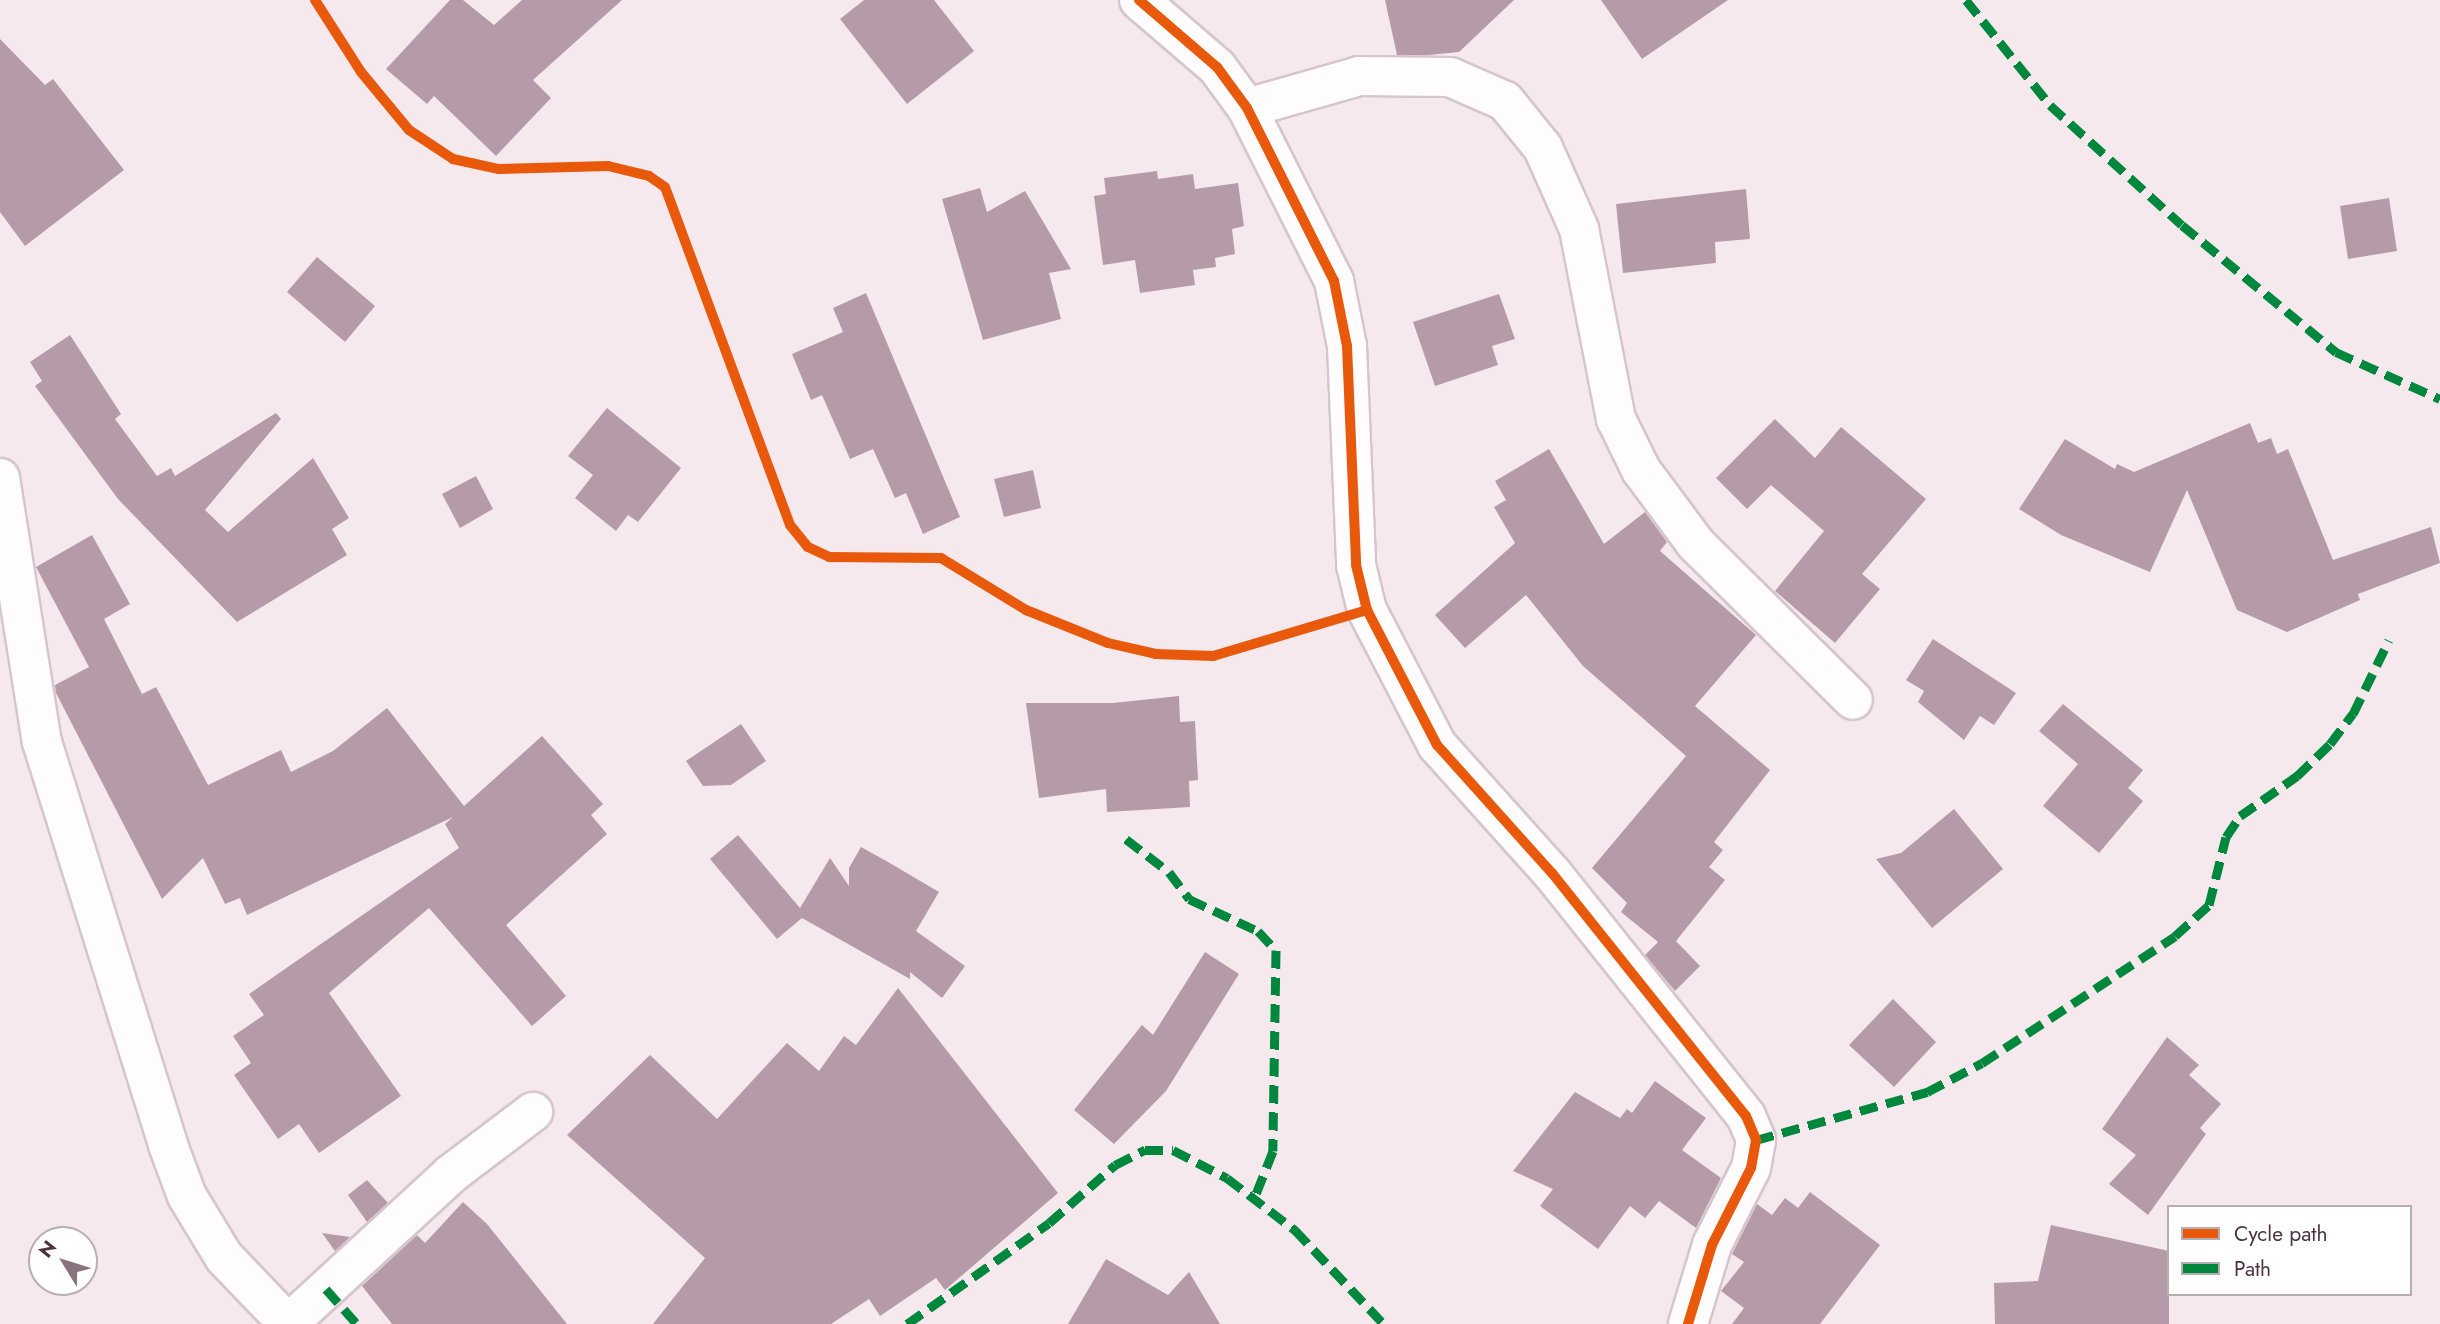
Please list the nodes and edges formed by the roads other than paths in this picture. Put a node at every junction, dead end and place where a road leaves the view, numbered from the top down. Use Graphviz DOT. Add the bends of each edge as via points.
graph roads {
  1 [pos="1139,0"];
  2 [pos="1247,108"];
  3 [pos="0,478"];
  4 [pos="1853,700"];
  5 [pos="533,1112"];
  6 [pos="288,1324"];
  7 [pos="1688,1324"];
  1 -- 2 [label="street" via="1217,67"];
  2 -- 4 [label="street" via="1359,76 1450,77 1505,101 1544,148 1579,229 1616,419 1641,470 1696,544"];
  2 -- 7 [label="street" via="1334,281 1347,346 1356,565 1367,610 1397,673 1437,746 1552,873 1735,1099 1756,1140 1751,1168 1698,1282"];
  3 -- 6 [label="street" via="42,743 168,1145 187,1196 224,1257"];
  5 -- 6 [label="street" via="451,1174"];
}
